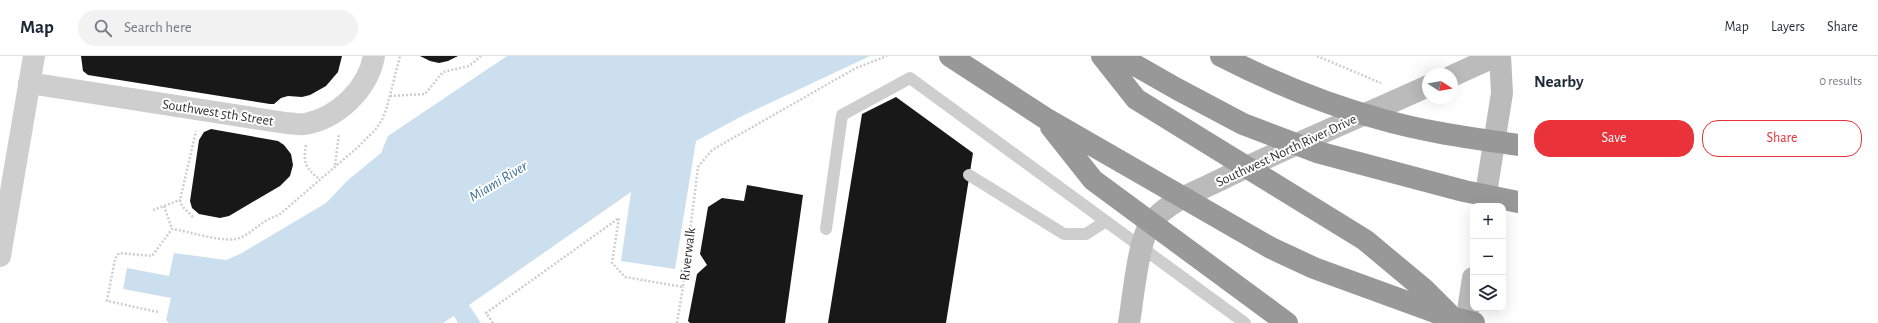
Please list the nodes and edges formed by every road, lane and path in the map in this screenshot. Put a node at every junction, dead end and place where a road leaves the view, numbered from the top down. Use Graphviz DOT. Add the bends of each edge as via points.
graph roads {
  1 [pos="34,56"];
  2 [pos="374,56"];
  3 [pos="400,56"];
  4 [pos="481,56"];
  5 [pos="887,56"];
  6 [pos="950,56"];
  7 [pos="1102,56"];
  8 [pos="1119,56"];
  9 [pos="1221,56"];
  10 [pos="1317,56"];
  11 [pos="1496,56"];
  12 [pos="1500,56"];
  13 [pos="1458,73"];
  14 [pos="29,83"];
  15 [pos="1382,84"];
  16 [pos="1422,89"];
  17 [pos="390,96"];
  18 [pos="1044,118"];
  19 [pos="197,124"];
  20 [pos="340,130"];
  21 [pos="308,140"];
  22 [pos="1518,145"];
  23 [pos="335,165"];
  24 [pos="969,175"];
  25 [pos="319,179"];
  26 [pos="180,200"];
  27 [pos="1518,202"];
  28 [pos="1484,203"];
  29 [pos="164,206"];
  30 [pos="153,210"];
  31 [pos="193,217"];
  32 [pos="1106,221"];
  33 [pos="172,229"];
  34 [pos="826,229"];
  35 [pos="1142,247"];
  36 [pos="0,256"];
  37 [pos="683,288"];
  38 [pos="1470,297"];
  39 [pos="158,312"];
  40 [pos="493,323"];
  41 [pos="677,323"];
  42 [pos="1130,323"];
  43 [pos="1245,323"];
  44 [pos="1287,323"];
  45 [pos="1458,323"];
  46 [pos="1466,323"];
  47 [pos="1474,323"];
  1 -- 14 [label="street"];
  2 -- 14 [label="street, Southwest 5th Street" via="369,73 357,94 331,114 304,124"];
  3 -- 17 [label="path"];
  4 -- 17 [label="path" via="469,66 443,72 425,94"];
  5 -- 37 [label="path, Riverwalk" via="856,68 712,150 698,167"];
  6 -- 18 [label="highway"];
  7 -- 45 [label="highway" via="1136,99 1365,240 1425,290"];
  8 -- 27 [label="highway" via="1243,124 1317,152 1464,191"];
  9 -- 22 [label="highway" via="1264,78 1380,120"];
  10 -- 15 [label="path"];
  11 -- 13 [label="street"];
  12 -- 28 [label="street" via="1502,93"];
  14 -- 36 [label="street"];
  16 -- 35 [label="street, Southwest North River Drive" via="1235,172 1177,202 1151,223"];
  17 -- 23 [label="path" via="382,120 358,147"];
  18 -- 44 [label="highway" via="1093,180"];
  18 -- 47 [label="highway" via="1278,252 1389,296"];
  19 -- 26 [label="path"];
  20 -- 23 [label="path"];
  21 -- 25 [label="path" via="304,159 309,170"];
  23 -- 25 [label="path"];
  24 -- 32 [label="lane" via="1064,234 1086,234"];
  25 -- 33 [label="path" via="279,215 267,219 241,238 215,238"];
  26 -- 29 [label="path"];
  26 -- 31 [label="path" via="182,206"];
  29 -- 30 [label="path"];
  29 -- 33 [label="path"];
  32 -- 34 [label="lane" via="910,78 842,115"];
  32 -- 35 [label="lane"];
  33 -- 39 [label="path" via="152,256 119,253 115,259 108,294 107,302"];
  35 -- 42 [label="street"];
  35 -- 43 [label="lane"];
  37 -- 40 [label="path, Riverwalk" via="625,277 612,263 619,218 486,313"];
  37 -- 41 [label="path"];
  38 -- 46 [label="street"];
}
